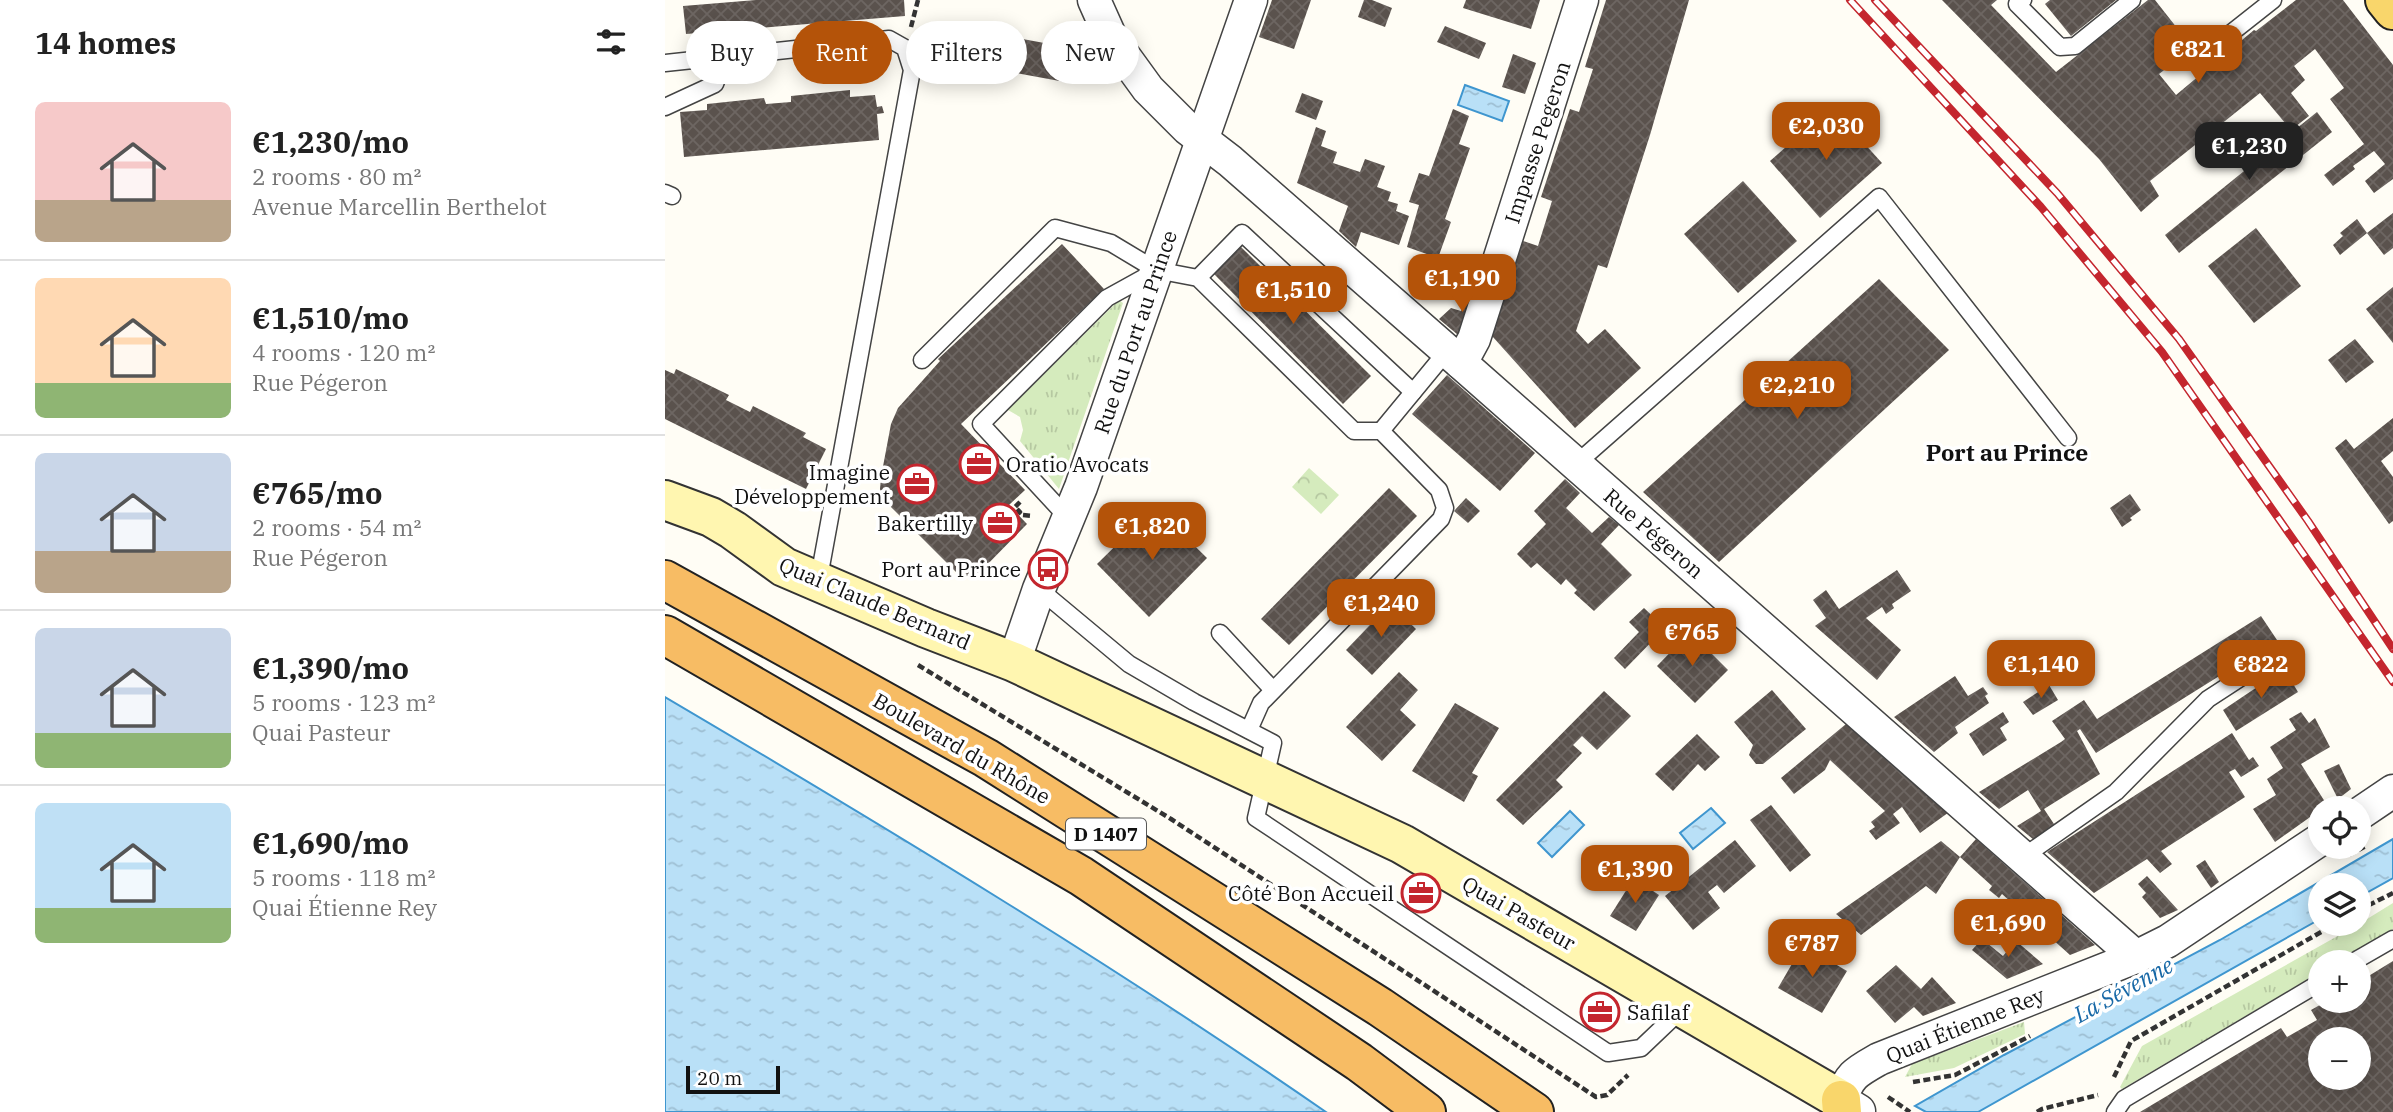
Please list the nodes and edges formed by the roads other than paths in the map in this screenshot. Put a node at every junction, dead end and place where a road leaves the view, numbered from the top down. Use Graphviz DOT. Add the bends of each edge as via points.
graph roads {
  1 [pos="1094,0"];
  2 [pos="1251,0"];
  3 [pos="1582,0"];
  4 [pos="2023,0"];
  5 [pos="2132,0"];
  6 [pos="2273,0"];
  7 [pos="2385,0"];
  8 [pos="2393,10"];
  9 [pos="778,51"];
  10 [pos="2197,60"];
  11 [pos="686,61"];
  12 [pos="665,63"];
  13 [pos="715,84"];
  14 [pos="665,107"];
  15 [pos="1201,140"];
  16 [pos="1156,270"];
  17 [pos="1198,278"];
  18 [pos="1454,357"];
  19 [pos="922,360"];
  20 [pos="1413,392"];
  21 [pos="1381,431"];
  22 [pos="2068,438"];
  23 [pos="1576,464"];
  24 [pos="665,500"];
  25 [pos="1069,519"];
  26 [pos="665,580"];
  27 [pos="818,583"];
  28 [pos="1039,589"];
  29 [pos="1220,633"];
  30 [pos="665,635"];
  31 [pos="2277,654"];
  32 [pos="1014,662"];
  33 [pos="1273,690"];
  34 [pos="1249,730"];
  35 [pos="1264,779"];
  36 [pos="2393,791"];
  37 [pos="2371,806"];
  38 [pos="2308,848"];
  39 [pos="2022,858"];
  40 [pos="2393,939"];
  41 [pos="2371,952"];
  42 [pos="2136,957"];
  43 [pos="2308,990"];
  44 [pos="1683,1009"];
  45 [pos="1848,1108"];
  46 [pos="1426,1112"];
  47 [pos="1534,1112"];
  48 [pos="2115,1112"];
  1 -- 15 [label="street, Rue Pégeron" via="1111,38 1147,89"];
  2 -- 15 [label="street, Rue du Port au Prince"];
  3 -- 18 [label="street, Impasse Pegeron" via="1474,339"];
  4 -- 5 [label="lane" via="2017,4 2060,47 2075,46"];
  6 -- 10 [label="lane"];
  7 -- 8 [label="main road"];
  9 -- 27 [label="lane" via="889,39 905,48 912,71"];
  11 -- 12 [label="lane"];
  13 -- 14 [label="lane"];
  15 -- 16 [label="street, Rue du Port au Prince"];
  15 -- 18 [label="street, Rue Pégeron"];
  16 -- 17 [label="lane"];
  16 -- 19 [label="lane" via="1111,243 1055,228"];
  16 -- 25 [label="street, Rue du Port au Prince"];
  16 -- 25 [label="lane" via="1107,298 981,424"];
  17 -- 20 [label="lane" via="1242,233"];
  17 -- 21 [label="lane" via="1354,431"];
  18 -- 20 [label="lane"];
  18 -- 23 [label="street, Rue Pégeron"];
  20 -- 21 [label="lane"];
  21 -- 33 [label="lane" via="1439,490 1445,508 1441,519"];
  22 -- 23 [label="lane" via="1879,197"];
  23 -- 39 [label="street, Rue Pégeron"];
  24 -- 27 [label="main road, Quai Claude Bernard" via="711,517 784,567"];
  25 -- 28 [label="street, Rue du Port au Prince"];
  26 -- 47 [label="highway, Boulevard du Rhône / D 1407" via="986,758 1380,1007"];
  27 -- 32 [label="main road, Quai Claude Bernard"];
  28 -- 32 [label="street, Rue du Port au Prince"];
  28 -- 34 [label="lane" via="1129,664"];
  29 -- 33 [label="lane"];
  30 -- 46 [label="highway, D 1407" via="1081,876"];
  31 -- 39 [label="lane" via="2208,699 2116,792"];
  32 -- 35 [label="main road, Quai Pasteur"];
  33 -- 34 [label="lane" via="1261,703"];
  34 -- 35 [label="lane" via="1273,743"];
  35 -- 44 [label="main road, Quai Pasteur" via="1402,844"];
  35 -- 44 [label="lane" via="1256,818 1608,1053 1641,1048"];
  36 -- 37 [label="street"];
  38 -- 42 [label="street, Quai Étienne Rey" via="2168,941"];
  39 -- 42 [label="street, Rue Pégeron"];
  40 -- 41 [label="lane"];
  42 -- 45 [label="street, Quai Étienne Rey" via="1879,1059 1847,1082"];
  43 -- 48 [label="lane" via="2124,1099"];
  44 -- 45 [label="main road, Quai Pasteur"];
}
